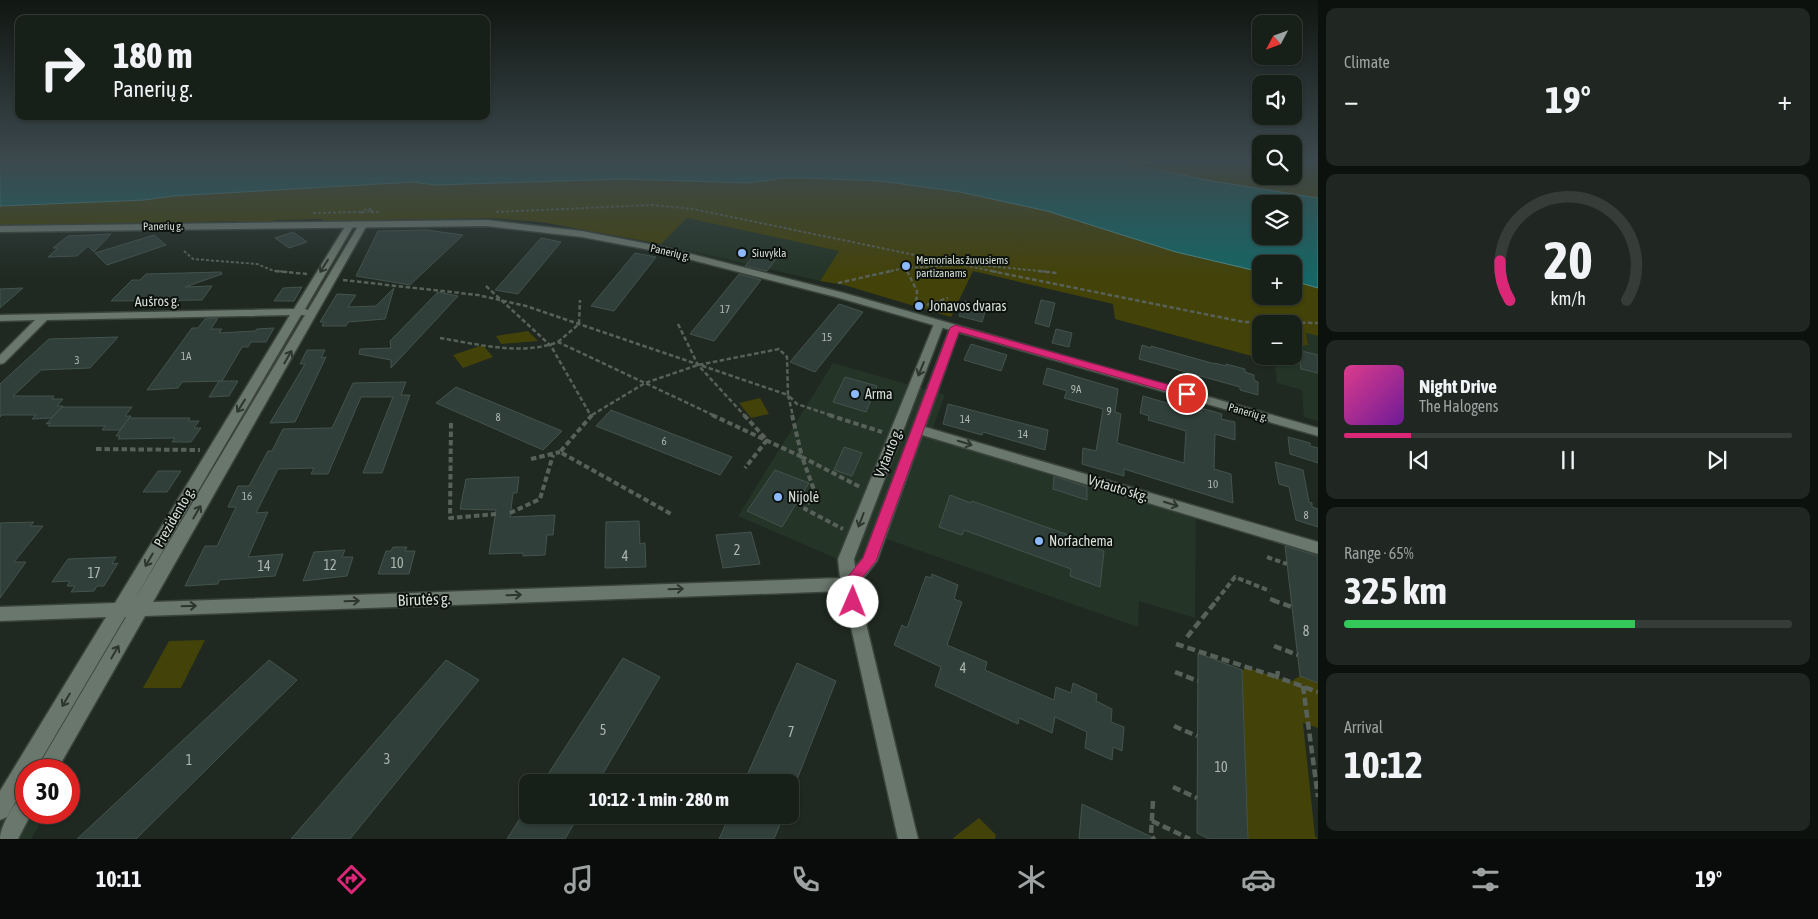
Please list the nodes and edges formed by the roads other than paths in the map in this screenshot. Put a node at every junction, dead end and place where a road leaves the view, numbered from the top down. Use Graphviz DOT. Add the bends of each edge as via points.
graph roads {
  1 [pos="356,225"];
  2 [pos="0,229"];
  3 [pos="298,312"];
  4 [pos="314,312"];
  5 [pos="44,317"];
  6 [pos="0,318"];
  7 [pos="939,324"];
  8 [pos="955,328"];
  9 [pos="0,361"];
  10 [pos="918,429"];
  11 [pos="1318,432"];
  12 [pos="1318,548"];
  13 [pos="849,584"];
  14 [pos="140,608"];
  15 [pos="120,609"];
  16 [pos="0,614"];
  17 [pos="52,759"];
  18 [pos="0,810"];
  19 [pos="15,824"];
  20 [pos="7,839"];
  21 [pos="908,839"];
  1 -- 2 [label="street, Panerių g."];
  1 -- 3 [label="street, Prezidento g., one-way" via="318,276"];
  1 -- 4 [label="street, Prezidento g."];
  1 -- 7 [label="street, Panerių g." via="487,223 582,234 696,258"];
  3 -- 4 [label="street, Aušros g."];
  3 -- 5 [label="street, Aušros g."];
  3 -- 15 [label="street, Prezidento g., one-way"];
  14 -- 4 [label="street, Prezidento g., one-way"];
  5 -- 6 [label="street, Aušros g."];
  5 -- 9 [label="street"];
  7 -- 8 [label="street, Panerių g."];
  7 -- 13 [label="street, Vytauto g., one-way" via="846,559"];
  8 -- 10 [label="street, Vytauto g."];
  8 -- 11 [label="street, Panerių g."];
  10 -- 12 [label="street, Vytauto skg., one-way"];
  10 -- 13 [label="street, Vytauto g." via="869,561"];
  14 -- 13 [label="street, Birutės g., one-way"];
  13 -- 21 [label="street, Vytauto g."];
  14 -- 15 [label="street, Birutės g."];
  17 -- 14 [label="street, Prezidento g., one-way"];
  15 -- 16 [label="street, Birutės g."];
  15 -- 18 [label="street, Prezidento g., one-way"];
  19 -- 20 [label="street"];
}
